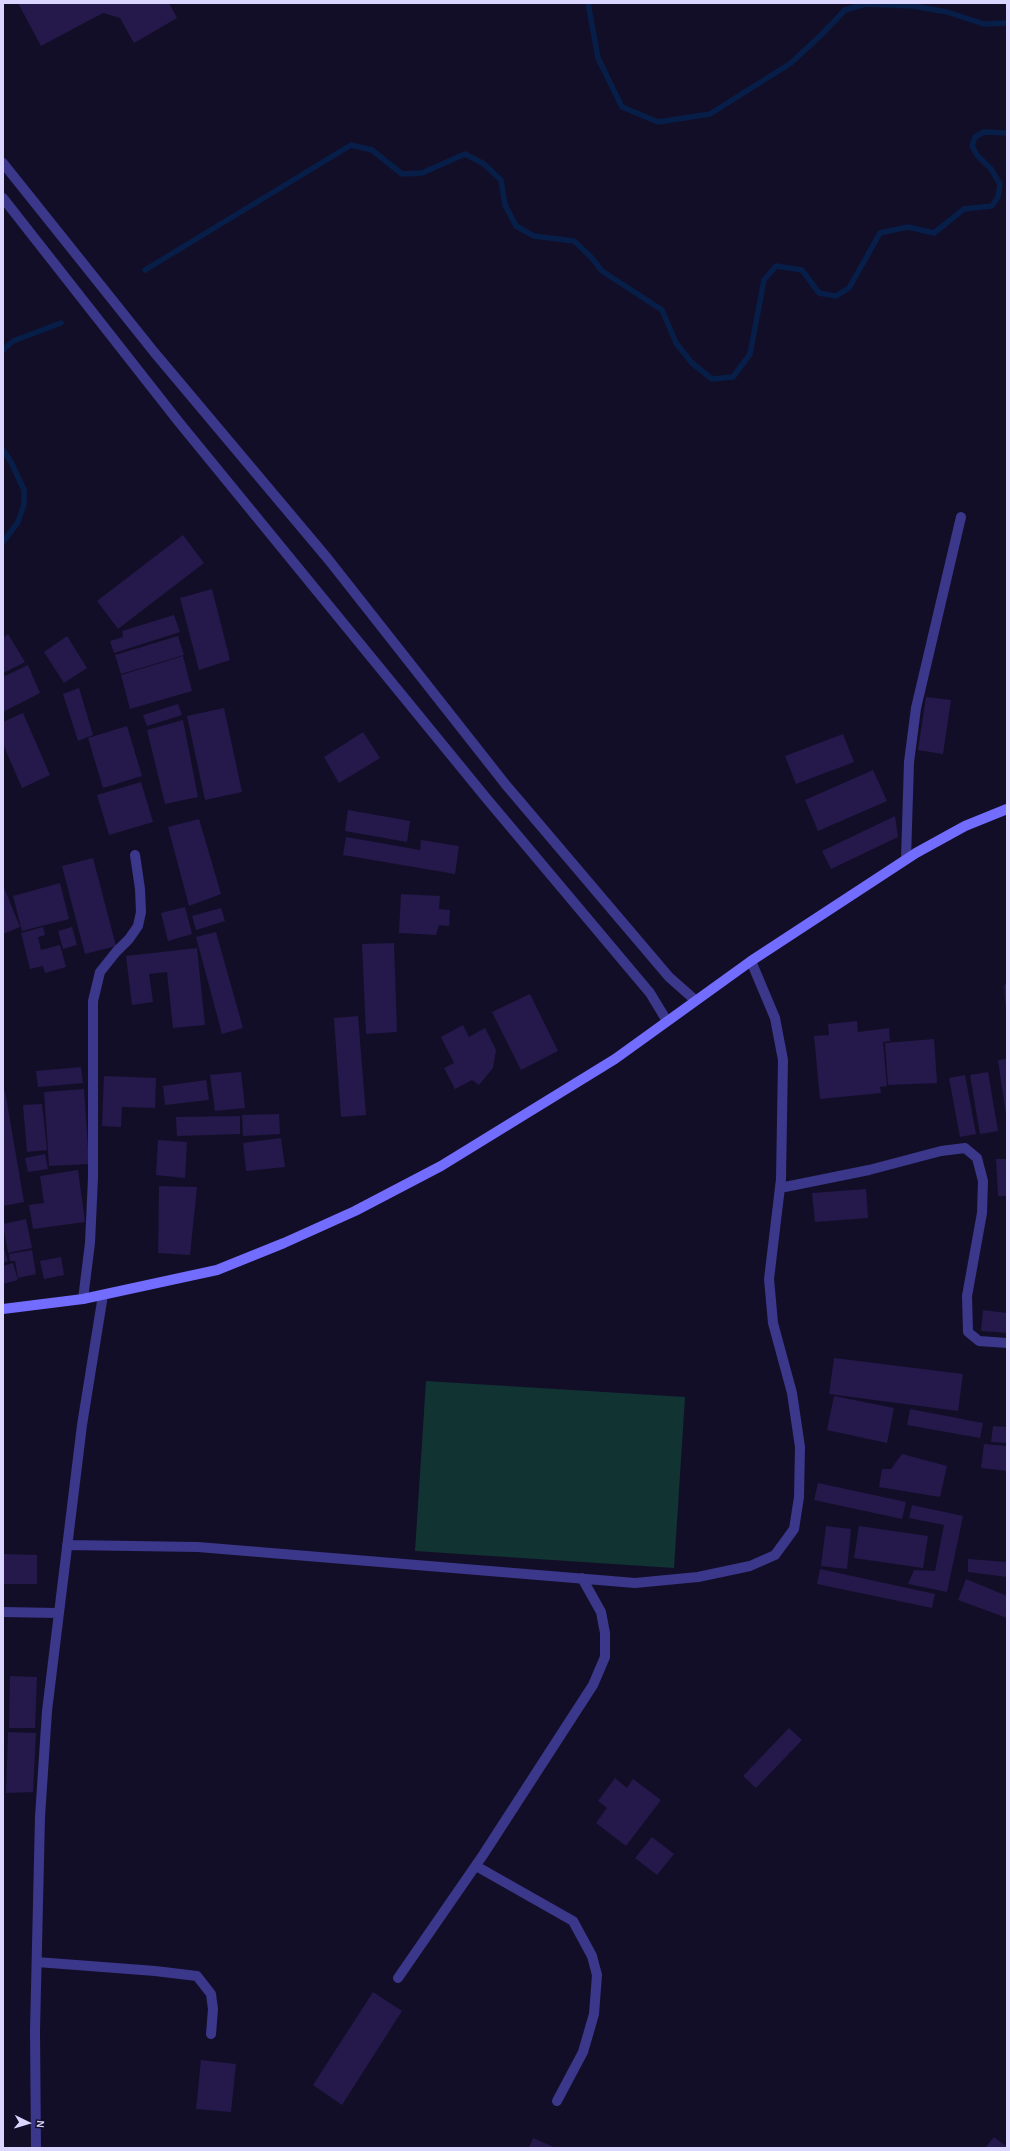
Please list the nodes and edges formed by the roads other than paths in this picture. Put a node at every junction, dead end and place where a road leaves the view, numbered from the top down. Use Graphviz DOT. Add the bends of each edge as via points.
graph roads {
  1 [pos="3,163"];
  2 [pos="3,198"];
  3 [pos="961,517"];
  4 [pos="1007,810"];
  5 [pos="135,855"];
  6 [pos="906,859"];
  7 [pos="751,961"];
  8 [pos="695,1000"];
  9 [pos="667,1021"];
  10 [pos="780,1188"];
  11 [pos="103,1295"];
  12 [pos="83,1299"];
  13 [pos="3,1309"];
  14 [pos="1007,1343"];
  15 [pos="67,1545"];
  16 [pos="582,1578"];
  17 [pos="3,1612"];
  18 [pos="58,1613"];
  19 [pos="476,1866"];
  20 [pos="37,1962"];
  21 [pos="398,1978"];
  22 [pos="211,2034"];
  23 [pos="557,2101"];
  24 [pos="36,2148"];
  1 -- 8 [label="street" via="154,352 328,559 506,785 669,977"];
  2 -- 9 [label="street" via="178,420 487,799 650,993"];
  3 -- 6 [label="street" via="916,708 909,762"];
  4 -- 6 [label="main road" via="965,826"];
  5 -- 12 [label="street" via="141,912 138,926 100,972 93,1001 93,1178 90,1243"];
  6 -- 7 [label="main road"];
  7 -- 8 [label="main road"];
  7 -- 10 [label="street" via="774,1018 783,1060"];
  8 -- 9 [label="main road"];
  9 -- 11 [label="main road" via="615,1059 441,1166 355,1211 217,1270"];
  10 -- 14 [label="street" via="869,1170 941,1151 965,1148 978,1158 983,1181 982,1213 967,1296 968,1332 979,1341"];
  10 -- 16 [label="street" via="770,1279 773,1323 792,1393 800,1447 799,1497 794,1529 775,1555 750,1566 698,1577 635,1583"];
  11 -- 12 [label="main road"];
  11 -- 15 [label="street" via="82,1425"];
  12 -- 13 [label="main road"];
  15 -- 16 [label="street" via="198,1547"];
  15 -- 18 [label="street"];
  16 -- 19 [label="street" via="601,1612 606,1657 594,1685"];
  17 -- 18 [label="street"];
  18 -- 20 [label="street" via="47,1711 40,1817"];
  19 -- 21 [label="street"];
  19 -- 23 [label="street" via="573,1921 592,1956 597,1975 594,2014 583,2052"];
  20 -- 22 [label="street" via="197,1976 211,1994"];
  20 -- 24 [label="street"];
}
